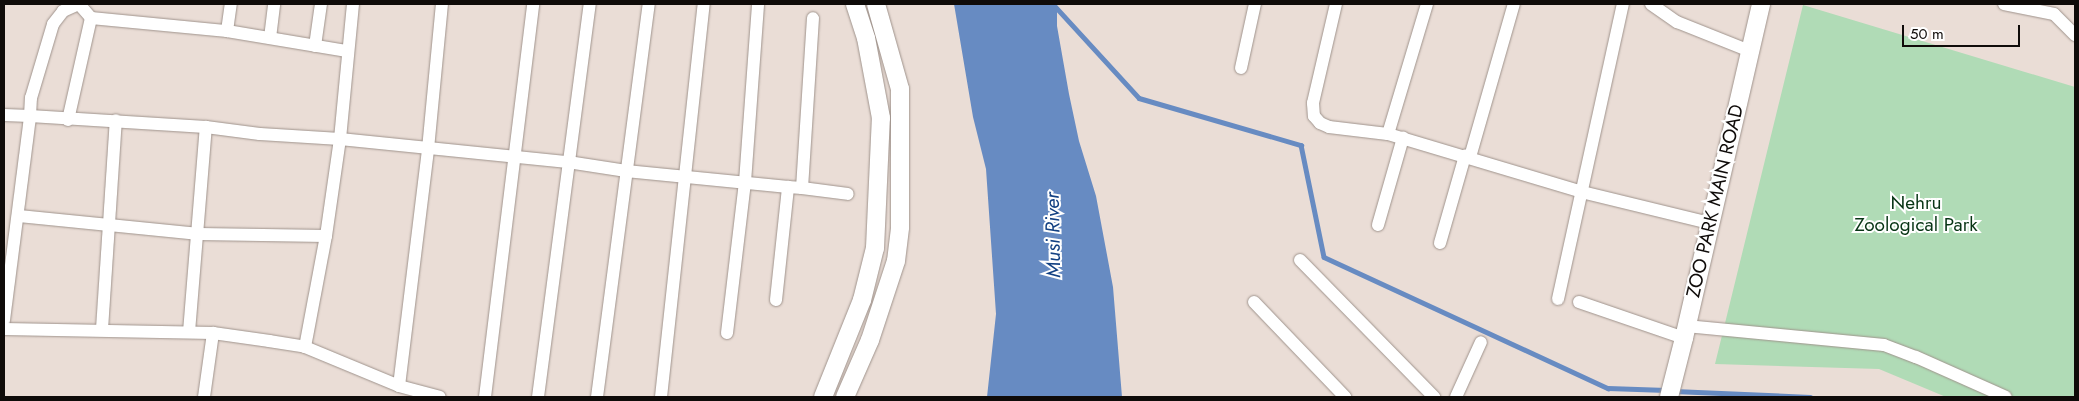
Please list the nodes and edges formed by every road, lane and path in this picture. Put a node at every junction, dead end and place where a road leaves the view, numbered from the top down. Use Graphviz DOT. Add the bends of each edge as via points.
graph roads {
  1 [pos="78,4"];
  2 [pos="95,4"];
  3 [pos="232,4"];
  4 [pos="274,4"];
  5 [pos="320,4"];
  6 [pos="353,4"];
  7 [pos="442,4"];
  8 [pos="533,4"];
  9 [pos="590,4"];
  10 [pos="649,4"];
  11 [pos="704,4"];
  12 [pos="758,4"];
  13 [pos="855,4"];
  14 [pos="876,4"];
  15 [pos="1255,4"];
  16 [pos="1336,4"];
  17 [pos="1427,4"];
  18 [pos="1514,4"];
  19 [pos="1623,4"];
  20 [pos="1651,4"];
  21 [pos="1761,4"];
  22 [pos="2004,4"];
  23 [pos="2024,6"];
  24 [pos="91,18"];
  25 [pos="814,18"];
  26 [pos="227,31"];
  27 [pos="2075,35"];
  28 [pos="270,38"];
  29 [pos="315,46"];
  30 [pos="347,51"];
  31 [pos="1750,51"];
  32 [pos="1241,68"];
  33 [pos="4,115"];
  34 [pos="30,116"];
  35 [pos="68,120"];
  36 [pos="116,120"];
  37 [pos="206,127"];
  38 [pos="1388,134"];
  39 [pos="1402,138"];
  40 [pos="340,139"];
  41 [pos="428,149"];
  42 [pos="1467,156"];
  43 [pos="514,157"];
  44 [pos="568,162"];
  45 [pos="626,171"];
  46 [pos="684,177"];
  47 [pos="746,182"];
  48 [pos="788,187"];
  49 [pos="802,188"];
  50 [pos="1582,192"];
  51 [pos="848,194"];
  52 [pos="18,216"];
  53 [pos="1709,223"];
  54 [pos="110,225"];
  55 [pos="1378,225"];
  56 [pos="199,234"];
  57 [pos="326,236"];
  58 [pos="1440,243"];
  59 [pos="1300,260"];
  60 [pos="1558,299"];
  61 [pos="776,300"];
  62 [pos="1254,302"];
  63 [pos="1579,302"];
  64 [pos="4,320"];
  65 [pos="4,329"];
  66 [pos="102,329"];
  67 [pos="189,332"];
  68 [pos="212,332"];
  69 [pos="1685,332"];
  70 [pos="727,333"];
  71 [pos="1481,342"];
  72 [pos="305,347"];
  73 [pos="400,386"];
  74 [pos="1670,390"];
  75 [pos="204,397"];
  76 [pos="440,397"];
  77 [pos="485,397"];
  78 [pos="538,397"];
  79 [pos="597,397"];
  80 [pos="661,397"];
  81 [pos="823,397"];
  82 [pos="845,397"];
  83 [pos="1345,397"];
  84 [pos="1434,397"];
  85 [pos="1456,397"];
  86 [pos="2006,397"];
  1 -- 24 [label="street"];
  1 -- 34 [label="street" via="64,11 53,24 31,98"];
  2 -- 24 [label="street"];
  3 -- 26 [label="street"];
  4 -- 28 [label="street"];
  5 -- 29 [label="street"];
  6 -- 30 [label="street"];
  7 -- 41 [label="street"];
  8 -- 43 [label="street"];
  9 -- 44 [label="street"];
  10 -- 45 [label="street"];
  11 -- 46 [label="street"];
  12 -- 47 [label="street"];
  13 -- 81 [label="street" via="866,38 881,118 875,248 862,300"];
  14 -- 82 [label="street" via="900,89 900,227 896,261 870,340"];
  15 -- 32 [label="street"];
  16 -- 38 [label="street" via="1313,103 1314,116 1330,127"];
  17 -- 38 [label="street"];
  18 -- 42 [label="street"];
  19 -- 50 [label="street"];
  20 -- 31 [label="street" via="1677,22"];
  21 -- 31 [label="street, ZOO PARK MAIN ROAD"];
  22 -- 23 [label="street"];
  23 -- 27 [label="street" via="2054,14"];
  24 -- 26 [label="street"];
  24 -- 35 [label="street"];
  25 -- 49 [label="street"];
  26 -- 28 [label="street"];
  28 -- 29 [label="street"];
  29 -- 30 [label="street"];
  30 -- 40 [label="street"];
  31 -- 53 [label="street, ZOO PARK MAIN ROAD"];
  33 -- 34 [label="street"];
  34 -- 35 [label="street"];
  34 -- 52 [label="street"];
  35 -- 36 [label="street"];
  36 -- 37 [label="street"];
  36 -- 54 [label="street"];
  37 -- 40 [label="street"];
  37 -- 56 [label="street"];
  38 -- 39 [label="street"];
  39 -- 42 [label="street"];
  39 -- 55 [label="street"];
  40 -- 41 [label="street"];
  40 -- 57 [label="street"];
  41 -- 43 [label="street"];
  41 -- 73 [label="street"];
  42 -- 50 [label="street"];
  42 -- 58 [label="street"];
  43 -- 44 [label="street"];
  43 -- 77 [label="street"];
  44 -- 45 [label="street"];
  44 -- 78 [label="street"];
  45 -- 46 [label="street"];
  45 -- 79 [label="street"];
  46 -- 47 [label="street"];
  46 -- 80 [label="street"];
  47 -- 48 [label="street"];
  47 -- 70 [label="street"];
  48 -- 49 [label="street"];
  48 -- 61 [label="street"];
  49 -- 51 [label="street"];
  50 -- 53 [label="street"];
  50 -- 60 [label="street"];
  52 -- 54 [label="street"];
  52 -- 64 [label="street"];
  53 -- 69 [label="street, ZOO PARK MAIN ROAD"];
  54 -- 56 [label="street"];
  54 -- 66 [label="street"];
  56 -- 57 [label="street"];
  56 -- 67 [label="street"];
  57 -- 72 [label="street"];
  59 -- 84 [label="street"];
  62 -- 83 [label="street"];
  63 -- 69 [label="street"];
  65 -- 66 [label="street"];
  66 -- 67 [label="street"];
  67 -- 68 [label="street"];
  68 -- 72 [label="street"];
  68 -- 75 [label="street"];
  69 -- 74 [label="street, ZOO PARK MAIN ROAD"];
  69 -- 86 [label="street" via="1884,345"];
  71 -- 85 [label="street"];
  72 -- 73 [label="street"];
  73 -- 76 [label="street"];
}
